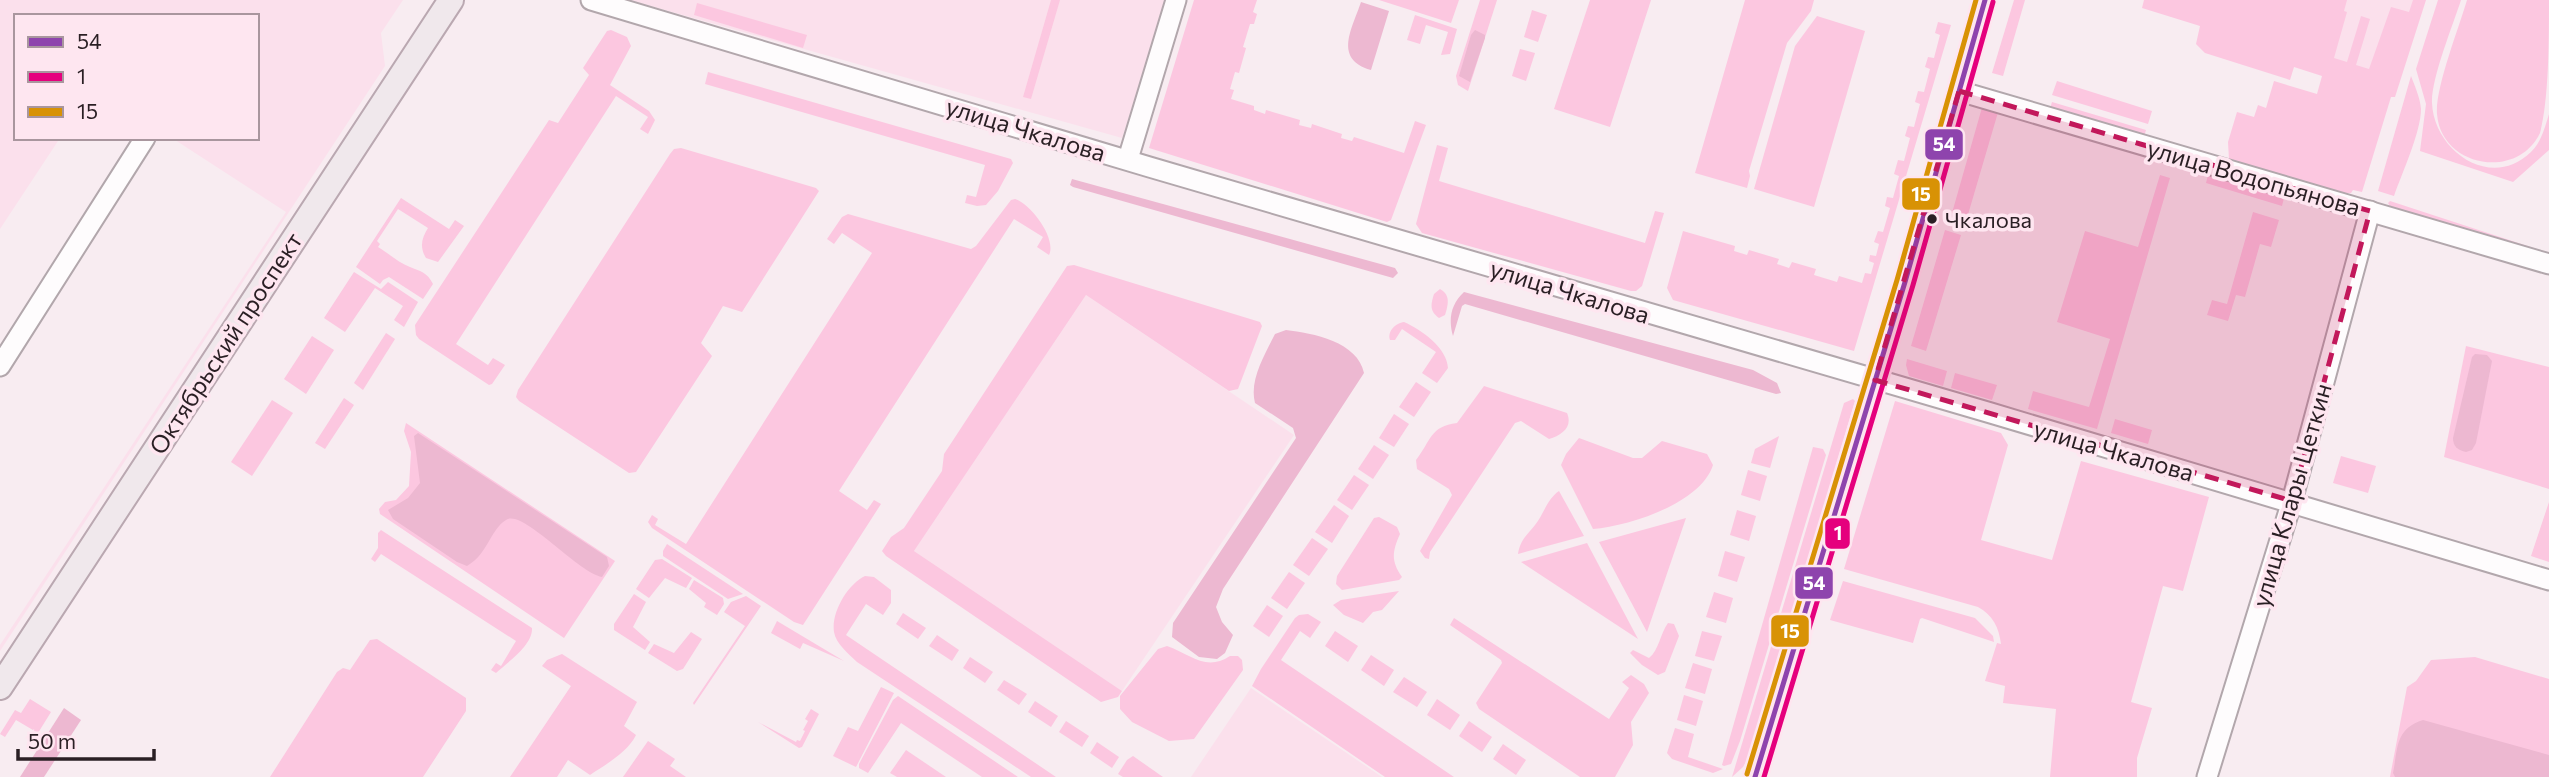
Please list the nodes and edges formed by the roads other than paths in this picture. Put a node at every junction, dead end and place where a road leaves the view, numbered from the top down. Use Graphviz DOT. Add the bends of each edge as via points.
graph roads {
  1 [pos="452,0"];
  2 [pos="591,0"];
  3 [pos="1176,0"];
  4 [pos="1985,0"];
  5 [pos="1959,91"];
  6 [pos="144,140"];
  7 [pos="1128,159"];
  8 [pos="2370,211"];
  9 [pos="2549,264"];
  10 [pos="0,366"];
  11 [pos="1875,380"];
  12 [pos="2292,501"];
  13 [pos="2549,580"];
  14 [pos="0,687"];
  15 [pos="1755,777"];
  16 [pos="2207,777"];
  1 -- 14 [label="main road, Октябрьский проспект"];
  2 -- 7 [label="street, улица Чкалова"];
  3 -- 7 [label="street"];
  4 -- 5 [label="street"];
  5 -- 8 [label="street, улица Водопьянова"];
  5 -- 11 [label="street"];
  6 -- 10 [label="street"];
  7 -- 11 [label="street, улица Чкалова"];
  8 -- 9 [label="street, улица Водопьянова"];
  8 -- 12 [label="street, улица Клары Цеткин"];
  11 -- 12 [label="street, улица Чкалова"];
  11 -- 15 [label="street"];
  12 -- 13 [label="street, улица Чкалова"];
  12 -- 16 [label="street, улица Клары Цеткин"];
}
